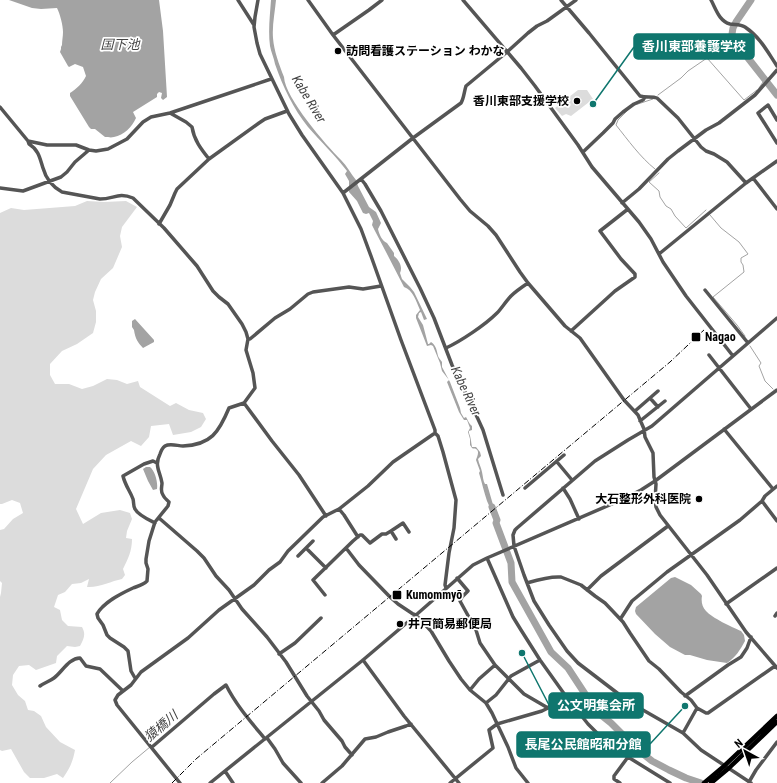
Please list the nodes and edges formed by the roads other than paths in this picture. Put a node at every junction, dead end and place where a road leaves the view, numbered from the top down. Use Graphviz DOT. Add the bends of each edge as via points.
graph roads {
  1 [pos="238,0"];
  2 [pos="258,0"];
  3 [pos="308,0"];
  4 [pos="382,0"];
  5 [pos="463,0"];
  6 [pos="561,0"];
  7 [pos="576,0"];
  8 [pos="711,0"];
  9 [pos="566,6"];
  10 [pos="254,25"];
  11 [pos="333,35"];
  12 [pos="507,52"];
  13 [pos="777,66"];
  14 [pos="776,72"];
  15 [pos="271,79"];
  16 [pos="645,97"];
  17 [pos="0,107"];
  18 [pos="287,111"];
  19 [pos="170,113"];
  20 [pos="777,120"];
  21 [pos="414,138"];
  22 [pos="694,139"];
  23 [pos="28,141"];
  24 [pos="777,143"];
  25 [pos="89,150"];
  26 [pos="583,152"];
  27 [pos="209,159"];
  28 [pos="777,161"];
  29 [pos="753,178"];
  30 [pos="360,180"];
  31 [pos="50,181"];
  32 [pos="746,183"];
  33 [pos="0,188"];
  34 [pos="344,192"];
  35 [pos="622,203"];
  36 [pos="628,209"];
  37 [pos="777,209"];
  38 [pos="159,224"];
  39 [pos="659,254"];
  40 [pos="528,283"];
  41 [pos="381,286"];
  42 [pos="705,290"];
  43 [pos="777,318"];
  44 [pos="571,331"];
  45 [pos="248,340"];
  46 [pos="748,343"];
  47 [pos="446,348"];
  48 [pos="709,355"];
  49 [pos="733,356"];
  50 [pos="719,368"];
  51 [pos="777,390"];
  52 [pos="658,391"];
  53 [pos="650,398"];
  54 [pos="665,401"];
  55 [pos="244,403"];
  56 [pos="658,407"];
  57 [pos="751,409"];
  58 [pos="635,411"];
  59 [pos="640,421"];
  60 [pos="724,429"];
  61 [pos="644,431"];
  62 [pos="435,433"];
  63 [pos="564,455"];
  64 [pos="556,462"];
  65 [pos="157,463"];
  66 [pos="572,480"];
  67 [pos="655,481"];
  68 [pos="777,486"];
  69 [pos="525,488"];
  70 [pos="564,488"];
  71 [pos="772,489"];
  72 [pos="503,495"];
  73 [pos="762,501"];
  74 [pos="339,510"];
  75 [pos="326,516"];
  76 [pos="159,518"];
  77 [pos="578,519"];
  78 [pos="777,521"];
  79 [pos="155,523"];
  80 [pos="668,526"];
  81 [pos="391,531"];
  82 [pos="409,532"];
  83 [pos="358,536"];
  84 [pos="396,539"];
  85 [pos="313,541"];
  86 [pos="513,547"];
  87 [pos="306,548"];
  88 [pos="346,548"];
  89 [pos="691,554"];
  90 [pos="298,556"];
  91 [pos="487,558"];
  92 [pos="326,568"];
  93 [pos="777,568"];
  94 [pos="457,578"];
  95 [pos="527,583"];
  96 [pos="446,588"];
  97 [pos="587,590"];
  98 [pos="325,595"];
  99 [pos="235,599"];
  100 [pos="726,604"];
  101 [pos="416,616"];
  102 [pos="321,618"];
  103 [pos="621,618"];
  104 [pos="751,637"];
  105 [pos="279,654"];
  106 [pos="363,660"];
  107 [pos="540,660"];
  108 [pos="495,665"];
  109 [pos="776,667"];
  110 [pos="135,678"];
  111 [pos="508,678"];
  112 [pos="40,686"];
  113 [pos="123,690"];
  114 [pos="470,690"];
  115 [pos="565,695"];
  116 [pos="685,696"];
  117 [pos="312,702"];
  118 [pos="486,703"];
  119 [pos="548,708"];
  120 [pos="697,708"];
  121 [pos="777,716"];
  122 [pos="777,722"];
  123 [pos="411,724"];
  124 [pos="497,724"];
  125 [pos="683,733"];
  126 [pos="266,738"];
  127 [pos="777,742"];
  128 [pos="151,747"];
  129 [pos="352,755"];
  130 [pos="628,757"];
  131 [pos="726,767"];
  132 [pos="225,772"];
  133 [pos="455,779"];
  134 [pos="750,782"];
  135 [pos="180,783"];
  136 [pos="210,783"];
  137 [pos="233,783"];
  138 [pos="301,783"];
  139 [pos="322,783"];
  140 [pos="450,783"];
  141 [pos="458,783"];
  142 [pos="528,783"];
  143 [pos="620,783"];
  144 [pos="670,783"];
  145 [pos="704,783"];
  146 [pos="711,783"];
  1 -- 10 [label="street"];
  2 -- 10 [label="street"];
  3 -- 11 [label="street"];
  4 -- 11 [label="street"];
  5 -- 12 [label="street"];
  6 -- 9 [label="street"];
  7 -- 9 [label="street"];
  8 -- 13 [label="street" via="723,20 746,28 760,40"];
  9 -- 12 [label="street" via="528,33"];
  9 -- 16 [label="street" via="640,96"];
  10 -- 15 [label="street" via="260,54"];
  11 -- 21 [label="street"];
  12 -- 21 [label="street" via="466,86 461,103"];
  12 -- 26 [label="street"];
  14 -- 22 [label="street" via="755,95"];
  15 -- 18 [label="street"];
  15 -- 19 [label="street"];
  16 -- 22 [label="street" via="657,98 678,118"];
  16 -- 26 [label="street" via="615,119"];
  17 -- 23 [label="street"];
  18 -- 27 [label="street" via="265,119"];
  18 -- 34 [label="street"];
  19 -- 25 [label="street" via="146,119 128,139 108,149"];
  19 -- 27 [label="street" via="192,127 197,144"];
  20 -- 24 [label="street" via="768,106 758,113"];
  21 -- 30 [label="street"];
  21 -- 40 [label="street" via="470,211 496,235"];
  22 -- 32 [label="street" via="706,151 727,162"];
  22 -- 35 [label="street" via="668,159"];
  23 -- 25 [label="street" via="47,145 76,145"];
  23 -- 31 [label="street" via="39,155"];
  25 -- 31 [label="street" via="61,177"];
  26 -- 35 [label="street"];
  27 -- 38 [label="street" via="177,190"];
  28 -- 29 [label="street"];
  29 -- 32 [label="street"];
  29 -- 37 [label="street"];
  30 -- 34 [label="street"];
  30 -- 47 [label="street" via="381,211 420,288"];
  31 -- 33 [label="street" via="23,191"];
  31 -- 38 [label="street" via="62,192 100,199 120,195 134,198"];
  32 -- 39 [label="street"];
  34 -- 41 [label="street" via="361,229"];
  35 -- 36 [label="street"];
  36 -- 39 [label="street"];
  36 -- 44 [label="street" via="600,231 635,277"];
  38 -- 45 [label="street" via="197,266 213,291 232,309 242,324"];
  39 -- 49 [label="street" via="686,296"];
  40 -- 44 [label="street"];
  40 -- 47 [label="street" via="513,294 485,323"];
  41 -- 45 [label="street" via="363,289 349,287 308,294"];
  41 -- 62 [label="street"];
  42 -- 46 [label="street"];
  43 -- 46 [label="street"];
  44 -- 58 [label="street" via="580,338 624,400"];
  45 -- 55 [label="street" via="246,350 255,388"];
  46 -- 49 [label="street"];
  47 -- 72 [label="street" via="481,424"];
  48 -- 50 [label="street"];
  49 -- 50 [label="street"];
  50 -- 57 [label="street"];
  50 -- 61 [label="street"];
  51 -- 57 [label="street"];
  52 -- 53 [label="street"];
  53 -- 56 [label="street"];
  53 -- 58 [label="street"];
  54 -- 56 [label="street"];
  55 -- 65 [label="street" via="229,408 223,424 207,440 198,444 170,445 162,448"];
  55 -- 75 [label="street"];
  56 -- 59 [label="street"];
  57 -- 60 [label="street"];
  58 -- 59 [label="street"];
  59 -- 61 [label="street"];
  60 -- 67 [label="street"];
  60 -- 71 [label="street"];
  61 -- 66 [label="street" via="595,461"];
  61 -- 67 [label="street" via="653,453"];
  62 -- 74 [label="street" via="394,462"];
  62 -- 96 [label="street" via="444,452 456,500"];
  63 -- 64 [label="street"];
  64 -- 66 [label="street"];
  64 -- 69 [label="street"];
  65 -- 76 [label="street" via="162,494 168,502"];
  65 -- 79 [label="street" via="153,461 144,464 123,476 136,511"];
  66 -- 70 [label="street"];
  67 -- 77 [label="street"];
  67 -- 80 [label="street" via="656,507"];
  68 -- 71 [label="street"];
  70 -- 77 [label="street"];
  70 -- 86 [label="street" via="515,530"];
  71 -- 73 [label="street"];
  73 -- 78 [label="street"];
  73 -- 89 [label="street" via="740,520"];
  74 -- 75 [label="street"];
  74 -- 83 [label="street"];
  75 -- 99 [label="street" via="288,551 280,562"];
  76 -- 79 [label="street"];
  76 -- 99 [label="street" via="204,558"];
  77 -- 86 [label="street"];
  79 -- 110 [label="street" via="146,559 147,581 107,602 97,614 107,635 128,651 131,671"];
  80 -- 89 [label="street"];
  80 -- 97 [label="street" via="601,576"];
  81 -- 82 [label="street" via="403,523"];
  81 -- 83 [label="street" via="370,543 362,535"];
  81 -- 84 [label="street"];
  83 -- 88 [label="street"];
  85 -- 87 [label="street"];
  86 -- 91 [label="street"];
  86 -- 95 [label="street"];
  87 -- 90 [label="street"];
  87 -- 92 [label="street"];
  88 -- 92 [label="street"];
  88 -- 101 [label="street" via="390,597"];
  89 -- 100 [label="street"];
  89 -- 103 [label="street" via="632,601"];
  91 -- 94 [label="street"];
  91 -- 107 [label="street" via="513,617"];
  92 -- 98 [label="street" via="314,580"];
  93 -- 100 [label="street"];
  94 -- 96 [label="street"];
  94 -- 108 [label="street" via="468,591 460,601 480,643"];
  95 -- 97 [label="street" via="561,577"];
  95 -- 125 [label="street" via="549,626 578,663 629,702"];
  96 -- 101 [label="street"];
  97 -- 103 [label="street" via="603,600"];
  99 -- 105 [label="street"];
  99 -- 110 [label="street"];
  100 -- 104 [label="street"];
  101 -- 106 [label="street"];
  101 -- 114 [label="street" via="431,631"];
  102 -- 105 [label="street" via="295,643"];
  103 -- 116 [label="street" via="649,661"];
  104 -- 109 [label="street"];
  104 -- 116 [label="street" via="741,657"];
  105 -- 117 [label="street"];
  106 -- 117 [label="street"];
  106 -- 123 [label="street"];
  107 -- 111 [label="street"];
  107 -- 115 [label="street"];
  108 -- 111 [label="street"];
  108 -- 114 [label="street"];
  109 -- 120 [label="street" via="708,713"];
  110 -- 113 [label="street" via="131,685"];
  111 -- 118 [label="street" via="496,696"];
  111 -- 119 [label="street" via="524,694"];
  112 -- 113 [label="street" via="80,658 86,666 100,669"];
  113 -- 128 [label="street" via="115,700 117,705"];
  114 -- 118 [label="street"];
  115 -- 119 [label="street"];
  115 -- 130 [label="street" via="599,735"];
  116 -- 120 [label="street"];
  117 -- 126 [label="street"];
  117 -- 129 [label="street"];
  118 -- 124 [label="street"];
  119 -- 124 [label="street"];
  120 -- 125 [label="street"];
  121 -- 131 [label="main road"];
  122 -- 131 [label="main road"];
  123 -- 129 [label="street" via="365,739"];
  123 -- 133 [label="street"];
  124 -- 133 [label="street" via="489,730 493,748"];
  124 -- 142 [label="street" via="516,768"];
  125 -- 131 [label="street" via="701,750"];
  126 -- 128 [label="street" via="234,700 226,685"];
  126 -- 132 [label="street"];
  126 -- 138 [label="street"];
  127 -- 134 [label="street"];
  128 -- 135 [label="street"];
  129 -- 139 [label="street"];
  130 -- 143 [label="street" via="614,776"];
  130 -- 144 [label="street"];
  131 -- 134 [label="street"];
  131 -- 145 [label="main road"];
  131 -- 146 [label="main road"];
  132 -- 136 [label="street"];
  132 -- 137 [label="street"];
  133 -- 140 [label="street"];
  133 -- 141 [label="street"];
}
